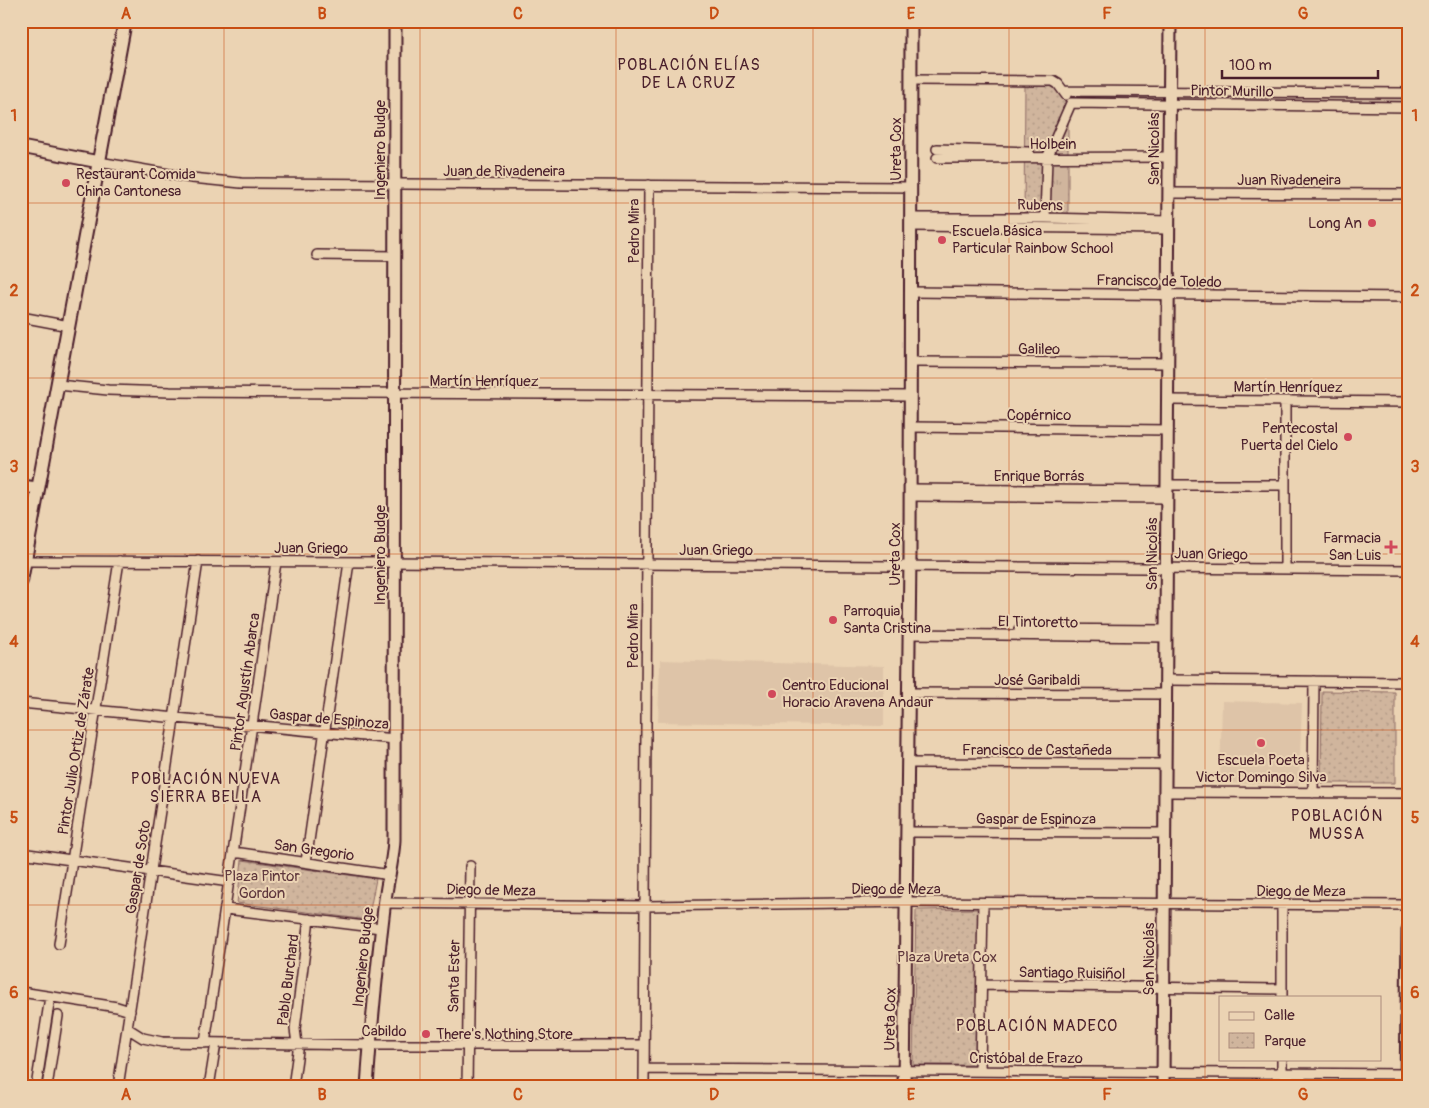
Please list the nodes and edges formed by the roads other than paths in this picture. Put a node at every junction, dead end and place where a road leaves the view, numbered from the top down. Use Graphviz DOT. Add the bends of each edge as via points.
graph roads {
  1 [pos="125,21"];
  2 [pos="395,21"];
  3 [pos="912,21"];
  4 [pos="1170,21"];
  5 [pos="911,80"];
  6 [pos="1063,91"];
  7 [pos="1170,91"];
  8 [pos="1408,93"];
  9 [pos="1071,103"];
  10 [pos="1170,104"];
  11 [pos="1408,107"];
  12 [pos="21,147"];
  13 [pos="937,154"];
  14 [pos="1048,156"];
  15 [pos="1169,157"];
  16 [pos="100,162"];
  17 [pos="395,184"];
  18 [pos="648,185"];
  19 [pos="911,187"];
  20 [pos="1169,193"];
  21 [pos="1408,194"];
  22 [pos="1045,218"];
  23 [pos="911,222"];
  24 [pos="1168,225"];
  25 [pos="317,255"];
  26 [pos="395,256"];
  27 [pos="911,292"];
  28 [pos="1168,295"];
  29 [pos="1408,297"];
  30 [pos="21,317"];
  31 [pos="69,326"];
  32 [pos="910,362"];
  33 [pos="1168,363"];
  34 [pos="58,385"];
  35 [pos="395,394"];
  36 [pos="648,395"];
  37 [pos="910,396"];
  38 [pos="1168,400"];
  39 [pos="1285,401"];
  40 [pos="1408,402"];
  41 [pos="910,427"];
  42 [pos="1168,430"];
  43 [pos="1285,485"];
  44 [pos="21,486"];
  45 [pos="38,488"];
  46 [pos="1167,492"];
  47 [pos="910,493"];
  48 [pos="24,561"];
  49 [pos="119,561"];
  50 [pos="198,561"];
  51 [pos="276,562"];
  52 [pos="349,562"];
  53 [pos="395,562"];
  54 [pos="647,564"];
  55 [pos="910,566"];
  56 [pos="1166,568"];
  57 [pos="1285,569"];
  58 [pos="1408,570"];
  59 [pos="21,581"];
  60 [pos="909,631"];
  61 [pos="1166,633"];
  62 [pos="1166,680"];
  63 [pos="1314,681"];
  64 [pos="1408,682"];
  65 [pos="908,693"];
  66 [pos="1166,694"];
  67 [pos="21,703"];
  68 [pos="96,710"];
  69 [pos="174,718"];
  70 [pos="252,725"];
  71 [pos="325,732"];
  72 [pos="395,739"];
  73 [pos="908,763"];
  74 [pos="1165,764"];
  75 [pos="1165,792"];
  76 [pos="1313,793"];
  77 [pos="1408,793"];
  78 [pos="907,832"];
  79 [pos="1165,833"];
  80 [pos="234,852"];
  81 [pos="21,854"];
  82 [pos="72,860"];
  83 [pos="306,862"];
  84 [pos="470,866"];
  85 [pos="151,872"];
  86 [pos="390,875"];
  87 [pos="230,882"];
  88 [pos="906,902"];
  89 [pos="384,903"];
  90 [pos="983,903"];
  91 [pos="469,904"];
  92 [pos="1164,904"];
  93 [pos="1282,905"];
  94 [pos="645,906"];
  95 [pos="1408,906"];
  96 [pos="226,909"];
  97 [pos="309,919"];
  98 [pos="381,928"];
  99 [pos="1408,930"];
  100 [pos="59,944"];
  101 [pos="982,985"];
  102 [pos="1164,988"];
  103 [pos="1408,990"];
  104 [pos="21,992"];
  105 [pos="1282,993"];
  106 [pos="50,997"];
  107 [pos="130,1011"];
  108 [pos="58,1016"];
  109 [pos="127,1028"];
  110 [pos="43,1036"];
  111 [pos="54,1038"];
  112 [pos="205,1043"];
  113 [pos="216,1043"];
  114 [pos="297,1044"];
  115 [pos="370,1045"];
  116 [pos="467,1045"];
  117 [pos="644,1045"];
  118 [pos="1282,1060"];
  119 [pos="644,1069"];
  120 [pos="904,1071"];
  121 [pos="980,1071"];
  122 [pos="1163,1072"];
  123 [pos="1282,1073"];
  124 [pos="1407,1074"];
  125 [pos="36,1087"];
  126 [pos="47,1087"];
  127 [pos="118,1087"];
  128 [pos="210,1087"];
  129 [pos="293,1087"];
  130 [pos="367,1087"];
  131 [pos="467,1087"];
  132 [pos="644,1087"];
  133 [pos="904,1087"];
  134 [pos="1163,1087"];
  135 [pos="1406,1087"];
  1 -- 16 [label="main road"];
  2 -- 17 [label="street, Ingeniero Budge"];
  3 -- 5 [label="street, Ureta Cox"];
  4 -- 7 [label="street, San Nicolás"];
  5 -- 6 [label="street, Pintor Murillo" via="1052,81"];
  5 -- 19 [label="street, Ureta Cox"];
  6 -- 7 [label="street, Pintor Murillo"];
  6 -- 9 [label="street"];
  7 -- 8 [label="street, Pintor Murillo"];
  7 -- 10 [label="street, San Nicolás"];
  9 -- 10 [label="street, Pintor Murillo"];
  9 -- 14 [label="street"];
  10 -- 11 [label="street, Pintor Murillo"];
  10 -- 15 [label="street, San Nicolás"];
  12 -- 16 [label="street"];
  13 -- 14 [label="street, Holbein"];
  14 -- 15 [label="street, Holbein"];
  14 -- 22 [label="street"];
  15 -- 20 [label="street, San Nicolás"];
  16 -- 17 [label="street, Juan de Rivadeneira" via="223,182"];
  16 -- 31 [label="main road"];
  17 -- 18 [label="street, Juan de Rivadeneira"];
  17 -- 26 [label="street, Ingeniero Budge"];
  18 -- 19 [label="street, Juan de Rivadeneira"];
  18 -- 36 [label="street, Pedro Mira"];
  19 -- 23 [label="street, Ureta Cox"];
  20 -- 21 [label="street, Juan Rivadeneira"];
  20 -- 24 [label="street, San Nicolás"];
  22 -- 23 [label="street, Rubens"];
  22 -- 24 [label="street, Rubens"];
  23 -- 24 [label="street, Rubens"];
  23 -- 27 [label="street, Ureta Cox"];
  24 -- 28 [label="street, San Nicolás"];
  25 -- 26 [label="street"];
  26 -- 35 [label="street, Ingeniero Budge"];
  27 -- 28 [label="street, Francisco de Toledo"];
  27 -- 32 [label="street, Ureta Cox"];
  28 -- 29 [label="street, Francisco de Toledo"];
  28 -- 33 [label="street, San Nicolás"];
  30 -- 31 [label="street"];
  31 -- 34 [label="main road"];
  32 -- 33 [label="street, Galileo"];
  32 -- 37 [label="street, Ureta Cox"];
  33 -- 38 [label="street, San Nicolás"];
  34 -- 35 [label="street, Martín Henríquez" via="139,392"];
  34 -- 45 [label="main road"];
  35 -- 36 [label="street, Martín Henríquez"];
  35 -- 53 [label="street, Ingeniero Budge"];
  36 -- 37 [label="street, Martín Henríquez"];
  36 -- 54 [label="street, Pedro Mira"];
  37 -- 41 [label="street, Ureta Cox"];
  38 -- 39 [label="street, Martín Henríquez"];
  38 -- 42 [label="street, San Nicolás"];
  39 -- 40 [label="street, Martín Henríquez"];
  39 -- 43 [label="street"];
  41 -- 42 [label="street, Copérnico"];
  41 -- 47 [label="street, Ureta Cox"];
  42 -- 46 [label="street, San Nicolás"];
  43 -- 46 [label="street, Enrique Borrás"];
  43 -- 57 [label="street"];
  44 -- 45 [label="street"];
  45 -- 48 [label="main road"];
  46 -- 47 [label="street, Enrique Borrás"];
  46 -- 56 [label="street, San Nicolás"];
  47 -- 55 [label="street, Ureta Cox"];
  48 -- 49 [label="street, Juan Griego"];
  48 -- 59 [label="main road"];
  49 -- 50 [label="street, Juan Griego"];
  49 -- 68 [label="street, Pintor Julio Ortiz de Zárate"];
  50 -- 51 [label="street, Juan Griego"];
  50 -- 69 [label="street, Gaspar de Soto"];
  51 -- 52 [label="street, Juan Griego"];
  51 -- 70 [label="street, Pintor Agustín Abarca"];
  52 -- 53 [label="street, Juan Griego"];
  52 -- 71 [label="street"];
  53 -- 54 [label="street, Juan Griego"];
  53 -- 72 [label="street, Ingeniero Budge"];
  54 -- 55 [label="street, Juan Griego"];
  54 -- 94 [label="street, Pedro Mira"];
  55 -- 56 [label="street, Juan Griego"];
  55 -- 60 [label="street, Ureta Cox"];
  56 -- 57 [label="street, Juan Griego"];
  56 -- 61 [label="street, San Nicolás"];
  57 -- 58 [label="street, Juan Griego"];
  60 -- 61 [label="street, El Tintoretto"];
  60 -- 65 [label="street, Ureta Cox"];
  61 -- 62 [label="street, San Nicolás"];
  62 -- 63 [label="street"];
  62 -- 66 [label="street, San Nicolás"];
  63 -- 64 [label="street"];
  63 -- 76 [label="street"];
  65 -- 66 [label="street, José Garibaldi"];
  65 -- 73 [label="street, Ureta Cox"];
  66 -- 74 [label="street, San Nicolás"];
  67 -- 68 [label="street, Gaspar de Espinoza"];
  68 -- 69 [label="street, Gaspar de Espinoza"];
  68 -- 82 [label="street, Pintor Julio Ortiz de Zárate"];
  69 -- 70 [label="street, Gaspar de Espinoza"];
  69 -- 85 [label="street, Gaspar de Soto"];
  70 -- 71 [label="street, Gaspar de Espinoza"];
  70 -- 80 [label="street, Pintor Agustín Abarca"];
  71 -- 72 [label="street, Gaspar de Espinoza"];
  71 -- 83 [label="street"];
  72 -- 86 [label="street, Ingeniero Budge" via="394,840"];
  73 -- 74 [label="street, Francisco de Castañeda"];
  73 -- 78 [label="street, Ureta Cox"];
  74 -- 75 [label="street, San Nicolás"];
  75 -- 76 [label="street"];
  75 -- 79 [label="street, San Nicolás"];
  76 -- 77 [label="street"];
  78 -- 79 [label="street, Gaspar de Espinoza"];
  78 -- 88 [label="street, Ureta Cox"];
  79 -- 92 [label="street, San Nicolás"];
  80 -- 83 [label="street, San Gregorio"];
  80 -- 87 [label="street, Pintor Agustín Abarca"];
  81 -- 82 [label="street"];
  82 -- 85 [label="street"];
  82 -- 100 [label="street, Pintor Julio Ortiz de Zárate"];
  83 -- 86 [label="street, San Gregorio"];
  84 -- 91 [label="street, Santa Ester"];
  85 -- 87 [label="street"];
  85 -- 107 [label="street, Gaspar de Soto"];
  86 -- 89 [label="street, Ingeniero Budge"];
  87 -- 96 [label="street, Pintor Agustín Abarca"];
  88 -- 90 [label="street, Diego de Meza"];
  88 -- 94 [label="street, Diego de Meza"];
  88 -- 120 [label="street, Ureta Cox"];
  89 -- 91 [label="street, Diego de Meza"];
  89 -- 98 [label="street, Ingeniero Budge"];
  90 -- 92 [label="street, Diego de Meza"];
  90 -- 101 [label="street"];
  91 -- 94 [label="street, Diego de Meza"];
  91 -- 116 [label="street, Santa Ester"];
  92 -- 93 [label="street, Diego de Meza"];
  92 -- 102 [label="street, San Nicolás"];
  93 -- 95 [label="street, Diego de Meza"];
  93 -- 105 [label="street"];
  94 -- 117 [label="street, Pedro Mira"];
  96 -- 97 [label="street"];
  96 -- 112 [label="street, Pintor Agustín Abarca"];
  97 -- 98 [label="street"];
  97 -- 114 [label="street, Pablo Burchard" via="294,1029"];
  98 -- 115 [label="street, Ingeniero Budge"];
  99 -- 103 [label="street"];
  101 -- 102 [label="street, Santiago Ruisiñol"];
  101 -- 121 [label="street"];
  102 -- 105 [label="street, Santiago Ruisiñol"];
  102 -- 122 [label="street, San Nicolás"];
  103 -- 124 [label="street"];
  104 -- 106 [label="street"];
  106 -- 107 [label="street"];
  106 -- 110 [label="street"];
  107 -- 109 [label="street, Gaspar de Soto"];
  108 -- 111 [label="street"];
  109 -- 112 [label="street, Cabildo" via="155,1042"];
  109 -- 127 [label="street, Gaspar de Soto"];
  110 -- 111 [label="street"];
  110 -- 125 [label="street"];
  111 -- 126 [label="street"];
  112 -- 113 [label="street, Cabildo"];
  113 -- 114 [label="street, Cabildo"];
  113 -- 128 [label="street"];
  114 -- 115 [label="street, Cabildo"];
  114 -- 129 [label="street, Pablo Burchard"];
  115 -- 116 [label="street, Cabildo"];
  115 -- 130 [label="street, Ingeniero Budge"];
  116 -- 117 [label="street, Cabildo"];
  116 -- 131 [label="street, Santa Ester"];
  117 -- 119 [label="street, Pedro Mira"];
  118 -- 123 [label="street"];
  119 -- 120 [label="street, Cristóbal de Erazo"];
  119 -- 132 [label="street, Pedro Mira"];
  120 -- 121 [label="street, Cristóbal de Erazo"];
  120 -- 133 [label="street, Ureta Cox"];
  121 -- 122 [label="street, Cristóbal de Erazo"];
  122 -- 123 [label="street, Cristóbal de Erazo"];
  122 -- 134 [label="street, San Nicolás"];
  123 -- 124 [label="street, Cristóbal de Erazo"];
  124 -- 135 [label="street"];
}
